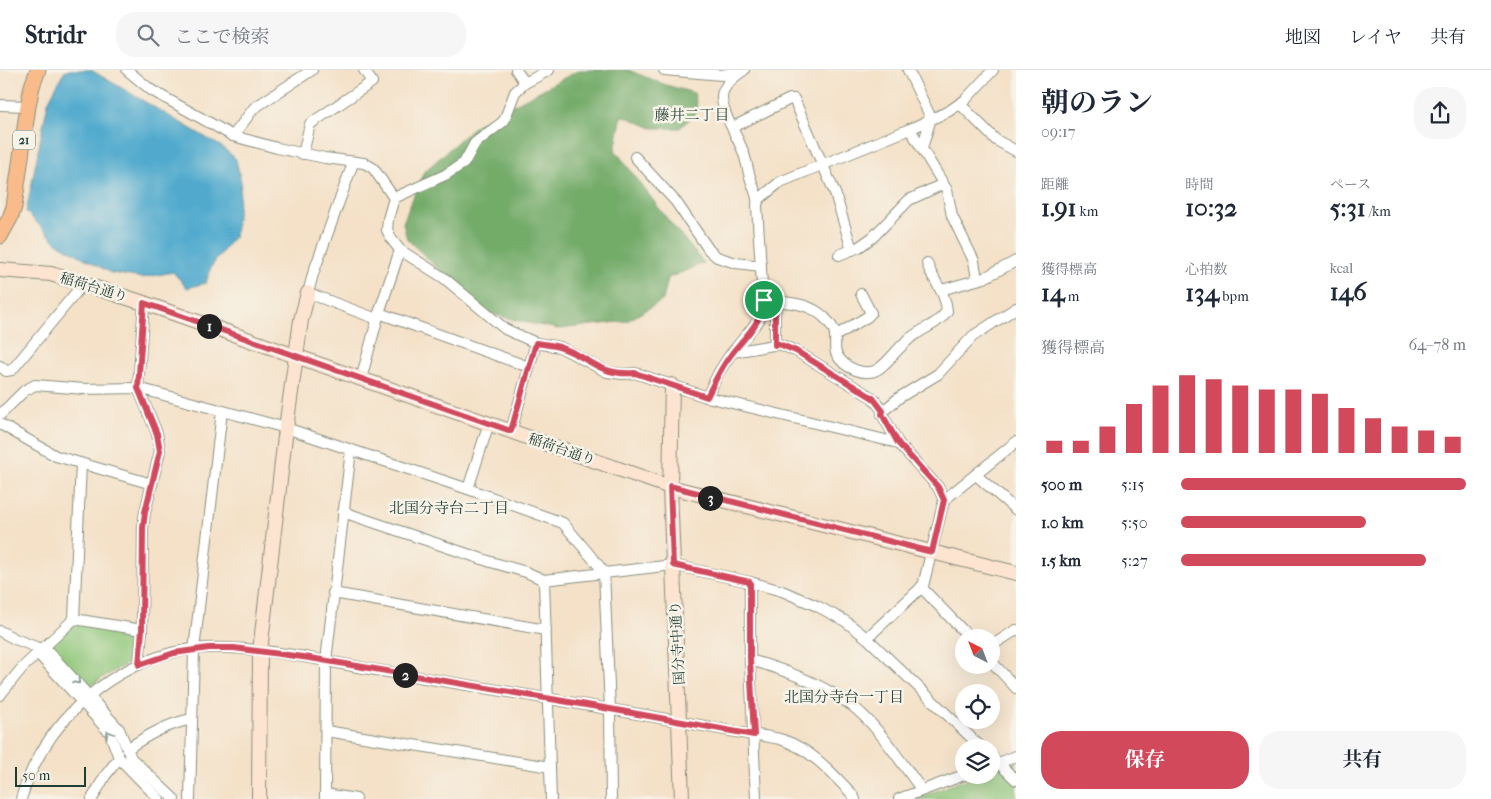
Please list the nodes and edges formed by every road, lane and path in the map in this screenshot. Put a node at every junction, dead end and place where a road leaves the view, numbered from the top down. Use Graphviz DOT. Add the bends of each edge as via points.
graph roads {
  1 [pos="38,70"];
  2 [pos="127,70"];
  3 [pos="312,70"];
  4 [pos="364,70"];
  5 [pos="516,70"];
  6 [pos="549,70"];
  7 [pos="664,70"];
  8 [pos="743,70"];
  9 [pos="908,70"];
  10 [pos="993,70"];
  11 [pos="525,82"];
  12 [pos="960,104"];
  13 [pos="0,105"];
  14 [pos="28,106"];
  15 [pos="931,118"];
  16 [pos="733,128"];
  17 [pos="910,129"];
  18 [pos="234,136"];
  19 [pos="922,148"];
  20 [pos="1016,151"];
  21 [pos="303,154"];
  22 [pos="635,157"];
  23 [pos="353,163"];
  24 [pos="823,164"];
  25 [pos="943,184"];
  26 [pos="394,198"];
  27 [pos="758,200"];
  28 [pos="0,236"];
  29 [pos="400,250"];
  30 [pos="852,250"];
  31 [pos="839,255"];
  32 [pos="1016,262"];
  33 [pos="927,263"];
  34 [pos="761,266"];
  35 [pos="0,270"];
  36 [pos="977,279"];
  37 [pos="83,284"];
  38 [pos="941,290"];
  39 [pos="308,293"];
  40 [pos="861,294"];
  41 [pos="764,300"];
  42 [pos="776,302"];
  43 [pos="144,303"];
  44 [pos="1016,308"];
  45 [pos="378,316"];
  46 [pos="835,336"];
  47 [pos="536,343"];
  48 [pos="775,345"];
  49 [pos="733,352"];
  50 [pos="297,356"];
  51 [pos="0,366"];
  52 [pos="529,367"];
  53 [pos="361,379"];
  54 [pos="672,385"];
  55 [pos="138,388"];
  56 [pos="707,397"];
  57 [pos="222,411"];
  58 [pos="883,411"];
  59 [pos="0,415"];
  60 [pos="489,423"];
  61 [pos="0,424"];
  62 [pos="286,428"];
  63 [pos="511,431"];
  64 [pos="1016,442"];
  65 [pos="898,443"];
  66 [pos="351,450"];
  67 [pos="81,464"];
  68 [pos="976,475"];
  69 [pos="152,484"];
  70 [pos="670,486"];
  71 [pos="468,489"];
  72 [pos="944,500"];
  73 [pos="1016,510"];
  74 [pos="343,512"];
  75 [pos="932,552"];
  76 [pos="673,565"];
  77 [pos="604,572"];
  78 [pos="1016,573"];
  79 [pos="544,580"];
  80 [pos="750,582"];
  81 [pos="921,588"];
  82 [pos="334,593"];
  83 [pos="74,619"];
  84 [pos="961,629"];
  85 [pos="142,630"];
  86 [pos="546,630"];
  87 [pos="1016,630"];
  88 [pos="0,631"];
  89 [pos="867,638"];
  90 [pos="1000,640"];
  91 [pos="41,649"];
  92 [pos="194,650"];
  93 [pos="260,651"];
  94 [pos="750,660"];
  95 [pos="326,662"];
  96 [pos="139,665"];
  97 [pos="1000,671"];
  98 [pos="1016,688"];
  99 [pos="0,695"];
  100 [pos="547,698"];
  101 [pos="85,699"];
  102 [pos="610,709"];
  103 [pos="192,719"];
  104 [pos="680,721"];
  105 [pos="326,731"];
  106 [pos="754,735"];
  107 [pos="973,739"];
  108 [pos="127,749"];
  109 [pos="1016,756"];
  110 [pos="119,758"];
  111 [pos="1000,760"];
  112 [pos="550,767"];
  113 [pos="1000,767"];
  114 [pos="955,778"];
  115 [pos="1016,780"];
  116 [pos="922,790"];
  117 [pos="165,797"];
  118 [pos="325,797"];
  119 [pos="21,799"];
  120 [pos="92,799"];
  121 [pos="190,799"];
  122 [pos="259,799"];
  123 [pos="356,799"];
  124 [pos="551,799"];
  125 [pos="610,799"];
  126 [pos="682,799"];
  127 [pos="756,799"];
  128 [pos="855,799"];
  129 [pos="899,799"];
  1 -- 14 [label="main road, 21"];
  2 -- 18 [label="street" via="151,90"];
  3 -- 18 [label="street" via="254,108"];
  4 -- 21 [label="street" via="372,82 310,124"];
  5 -- 11 [label="street"];
  6 -- 11 [label="street"];
  7 -- 8 [label="street" via="722,75"];
  8 -- 16 [label="street" via="728,83 722,96"];
  9 -- 15 [label="street"];
  10 -- 12 [label="street"];
  11 -- 26 [label="street" via="515,92 504,121 475,143 464,162 445,175"];
  12 -- 15 [label="street"];
  12 -- 20 [label="street" via="996,140"];
  13 -- 14 [label="street"];
  14 -- 28 [label="main road, 21" via="14,207"];
  15 -- 17 [label="street"];
  15 -- 19 [label="street"];
  16 -- 24 [label="street" via="794,99"];
  16 -- 27 [label="street"];
  17 -- 19 [label="street"];
  17 -- 24 [label="street"];
  18 -- 21 [label="street"];
  19 -- 25 [label="street"];
  21 -- 23 [label="street"];
  22 -- 34 [label="street" via="676,202 717,257"];
  23 -- 26 [label="street" via="364,163 373,168"];
  23 -- 39 [label="street"];
  24 -- 27 [label="street" via="780,182"];
  24 -- 30 [label="street"];
  25 -- 30 [label="street" via="909,200 873,237"];
  25 -- 36 [label="street" via="952,216 974,261"];
  26 -- 29 [label="street" via="387,230"];
  27 -- 34 [label="street"];
  29 -- 45 [label="street"];
  29 -- 47 [label="street" via="444,278 505,329"];
  30 -- 31 [label="street"];
  32 -- 36 [label="street"];
  33 -- 38 [label="street"];
  34 -- 41 [label="street"];
  35 -- 37 [label="street, 稲荷台通り" via="51,274"];
  36 -- 38 [label="street"];
  37 -- 43 [label="street, 稲荷台通り"];
  37 -- 51 [label="street" via="12,370 6,371"];
  38 -- 46 [label="street" via="947,304 943,316 908,339 874,372 858,372 843,360 836,351"];
  39 -- 45 [label="street"];
  39 -- 50 [label="street"];
  40 -- 46 [label="street" via="871,313"];
  41 -- 42 [label="street"];
  41 -- 49 [label="street" via="759,320"];
  42 -- 46 [label="street" via="818,312 829,323"];
  42 -- 48 [label="street"];
  43 -- 50 [label="street, 稲荷台通り"];
  43 -- 55 [label="street"];
  44 -- 58 [label="street" via="973,336 938,374"];
  45 -- 52 [label="street"];
  45 -- 53 [label="street"];
  47 -- 52 [label="street"];
  47 -- 54 [label="street" via="560,347 608,372 635,373"];
  48 -- 49 [label="street"];
  48 -- 58 [label="street" via="796,351 873,398"];
  49 -- 56 [label="street"];
  50 -- 53 [label="street, 稲荷台通り"];
  50 -- 62 [label="street"];
  52 -- 63 [label="street"];
  53 -- 60 [label="street, 稲荷台通り"];
  54 -- 56 [label="street"];
  54 -- 70 [label="street, 国分寺中通り"];
  55 -- 57 [label="street"];
  55 -- 59 [label="street" via="84,389 35,385 24,391"];
  55 -- 69 [label="street" via="157,434 160,451"];
  56 -- 65 [label="street"];
  57 -- 62 [label="street"];
  57 -- 92 [label="street"];
  58 -- 65 [label="street"];
  60 -- 63 [label="street, 稲荷台通り"];
  60 -- 71 [label="street"];
  61 -- 67 [label="street" via="56,456"];
  62 -- 66 [label="street"];
  62 -- 93 [label="street"];
  63 -- 70 [label="street, 稲荷台通り"];
  64 -- 68 [label="street"];
  65 -- 72 [label="street" via="938,487"];
  66 -- 71 [label="street"];
  66 -- 74 [label="street"];
  67 -- 69 [label="street"];
  67 -- 83 [label="street"];
  68 -- 72 [label="street"];
  68 -- 73 [label="street"];
  69 -- 85 [label="street" via="143,528"];
  70 -- 75 [label="street, 稲荷台通り"];
  70 -- 76 [label="street, 国分寺中通り"];
  71 -- 77 [label="street" via="563,523"];
  72 -- 75 [label="street"];
  74 -- 79 [label="street"];
  74 -- 82 [label="street"];
  75 -- 78 [label="street, 稲荷台通り"];
  75 -- 81 [label="street"];
  76 -- 77 [label="street"];
  76 -- 80 [label="street"];
  76 -- 104 [label="street, 国分寺中通り"];
  77 -- 79 [label="street"];
  77 -- 102 [label="street"];
  79 -- 86 [label="street"];
  80 -- 89 [label="street" via="817,606"];
  80 -- 94 [label="street"];
  81 -- 84 [label="street"];
  81 -- 89 [label="street"];
  82 -- 86 [label="street"];
  82 -- 95 [label="street"];
  83 -- 85 [label="street"];
  83 -- 91 [label="street"];
  85 -- 96 [label="street"];
  86 -- 100 [label="street"];
  87 -- 90 [label="street"];
  88 -- 91 [label="street"];
  89 -- 107 [label="street"];
  91 -- 99 [label="street"];
  91 -- 101 [label="street" via="42,658"];
  92 -- 93 [label="street" via="234,648"];
  92 -- 96 [label="street"];
  92 -- 103 [label="street"];
  93 -- 95 [label="street"];
  93 -- 122 [label="street"];
  94 -- 106 [label="street"];
  94 -- 116 [label="street" via="784,669 819,685 852,706 878,732"];
  95 -- 100 [label="street"];
  95 -- 105 [label="street"];
  96 -- 101 [label="street" via="113,678"];
  97 -- 98 [label="street"];
  100 -- 102 [label="street"];
  100 -- 112 [label="street"];
  101 -- 108 [label="street" via="119,729"];
  110 -- 101 [label="street, one-way" via="110,733"];
  101 -- 119 [label="street" via="47,742"];
  102 -- 104 [label="street"];
  102 -- 125 [label="street"];
  103 -- 108 [label="street" via="157,730"];
  103 -- 121 [label="street"];
  104 -- 106 [label="street"];
  104 -- 126 [label="street, 国分寺中通り"];
  105 -- 112 [label="street"];
  105 -- 118 [label="street"];
  106 -- 127 [label="street"];
  106 -- 128 [label="street" via="784,741 816,758"];
  108 -- 117 [label="street"];
  109 -- 111 [label="street"];
  110 -- 117 [label="street"];
  110 -- 120 [label="street"];
  112 -- 124 [label="street"];
  113 -- 115 [label="street"];
  114 -- 116 [label="street"];
  116 -- 129 [label="street"];
  118 -- 123 [label="street"];
}
